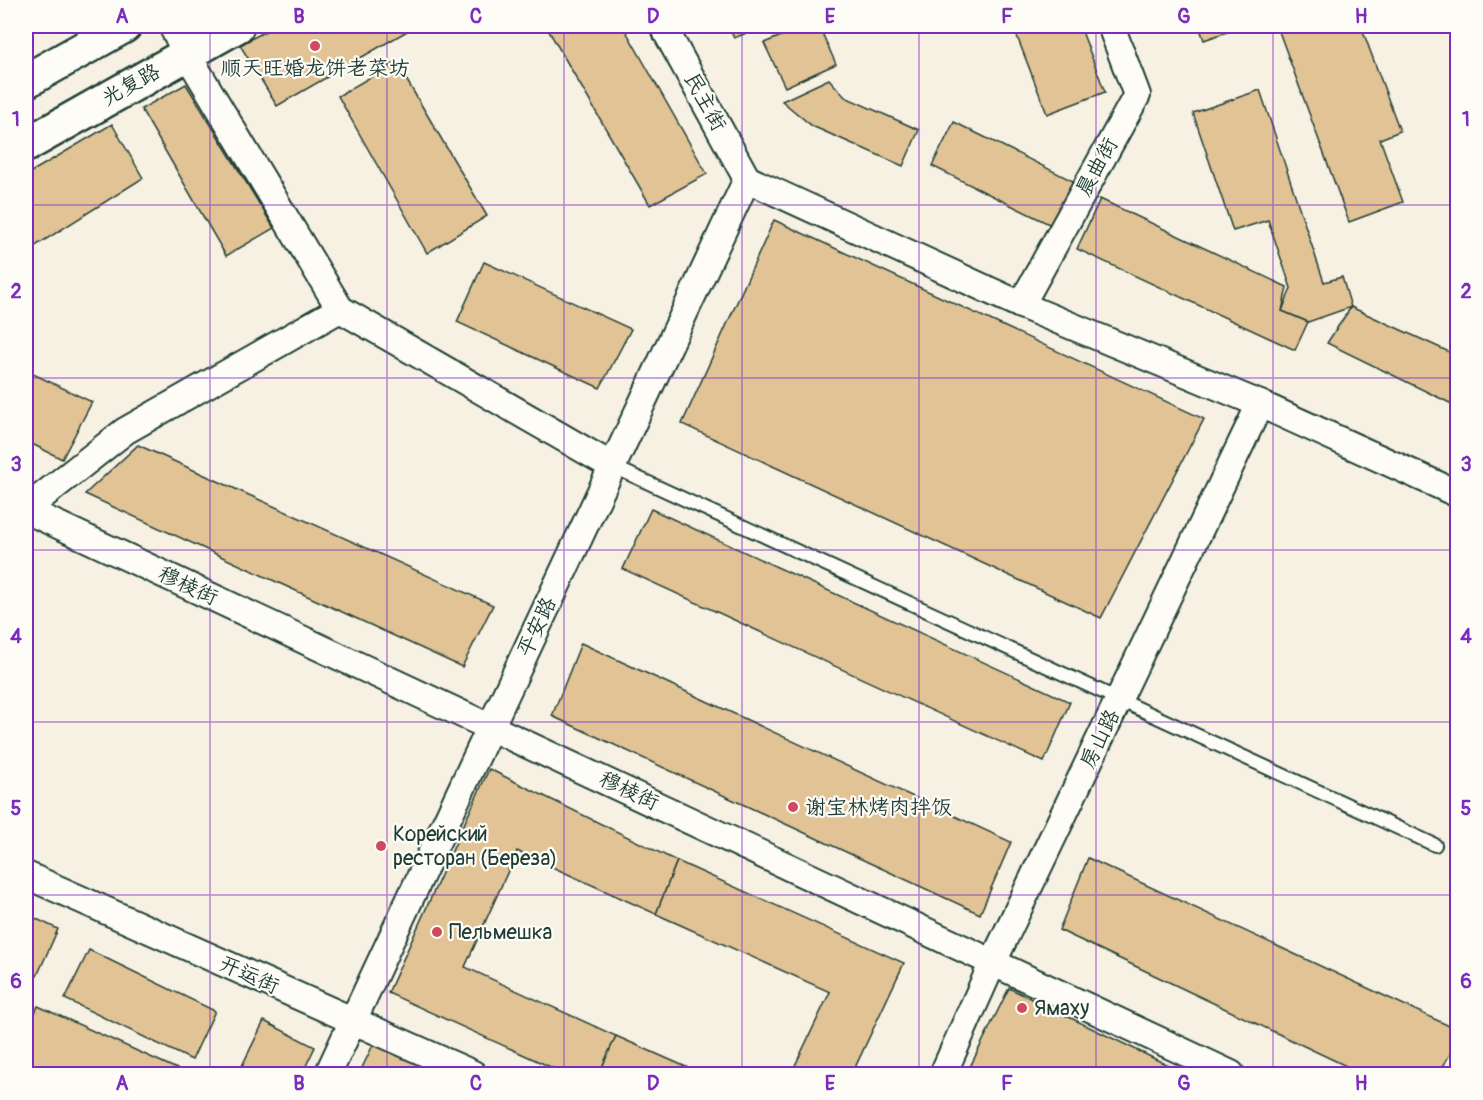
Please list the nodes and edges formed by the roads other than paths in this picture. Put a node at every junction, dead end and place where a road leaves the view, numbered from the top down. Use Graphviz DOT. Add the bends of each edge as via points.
graph roads {
  1 [pos="124,26"];
  2 [pos="237,26"];
  3 [pos="663,26"];
  4 [pos="1111,26"];
  5 [pos="180,40"];
  6 [pos="26,81"];
  7 [pos="26,145"];
  8 [pos="747,179"];
  9 [pos="1021,305"];
  10 [pos="340,309"];
  11 [pos="1260,404"];
  12 [pos="612,466"];
  13 [pos="1458,494"];
  14 [pos="26,509"];
  15 [pos="1119,699"];
  16 [pos="490,727"];
  17 [pos="1435,845"];
  18 [pos="26,875"];
  19 [pos="993,962"];
  20 [pos="353,1021"];
  21 [pos="328,1074"];
  22 [pos="473,1074"];
  23 [pos="943,1074"];
  24 [pos="1231,1074"];
  1 -- 6 [label="street"];
  2 -- 5 [label="street, 光复路"];
  3 -- 8 [label="street, 民主街"];
  4 -- 9 [label="street, 晨曲街" via="1137,95"];
  5 -- 7 [label="street, 光复路"];
  5 -- 10 [label="street"];
  8 -- 9 [label="street"];
  8 -- 12 [label="street, 平安路"];
  9 -- 11 [label="street"];
  10 -- 12 [label="street"];
  10 -- 14 [label="street" via="125,431"];
  11 -- 13 [label="street"];
  11 -- 15 [label="street, 房山路"];
  12 -- 15 [label="lane"];
  12 -- 16 [label="street, 平安路"];
  14 -- 16 [label="street, 穆棱街"];
  15 -- 17 [label="lane"];
  15 -- 19 [label="street, 房山路"];
  16 -- 19 [label="street, 穆棱街"];
  16 -- 20 [label="street, 平安路"];
  18 -- 20 [label="street, 开运街"];
  19 -- 23 [label="street, 房山路"];
  19 -- 24 [label="street, 穆棱街"];
  20 -- 21 [label="street, 平安路"];
  20 -- 22 [label="street, 开运街"];
}
